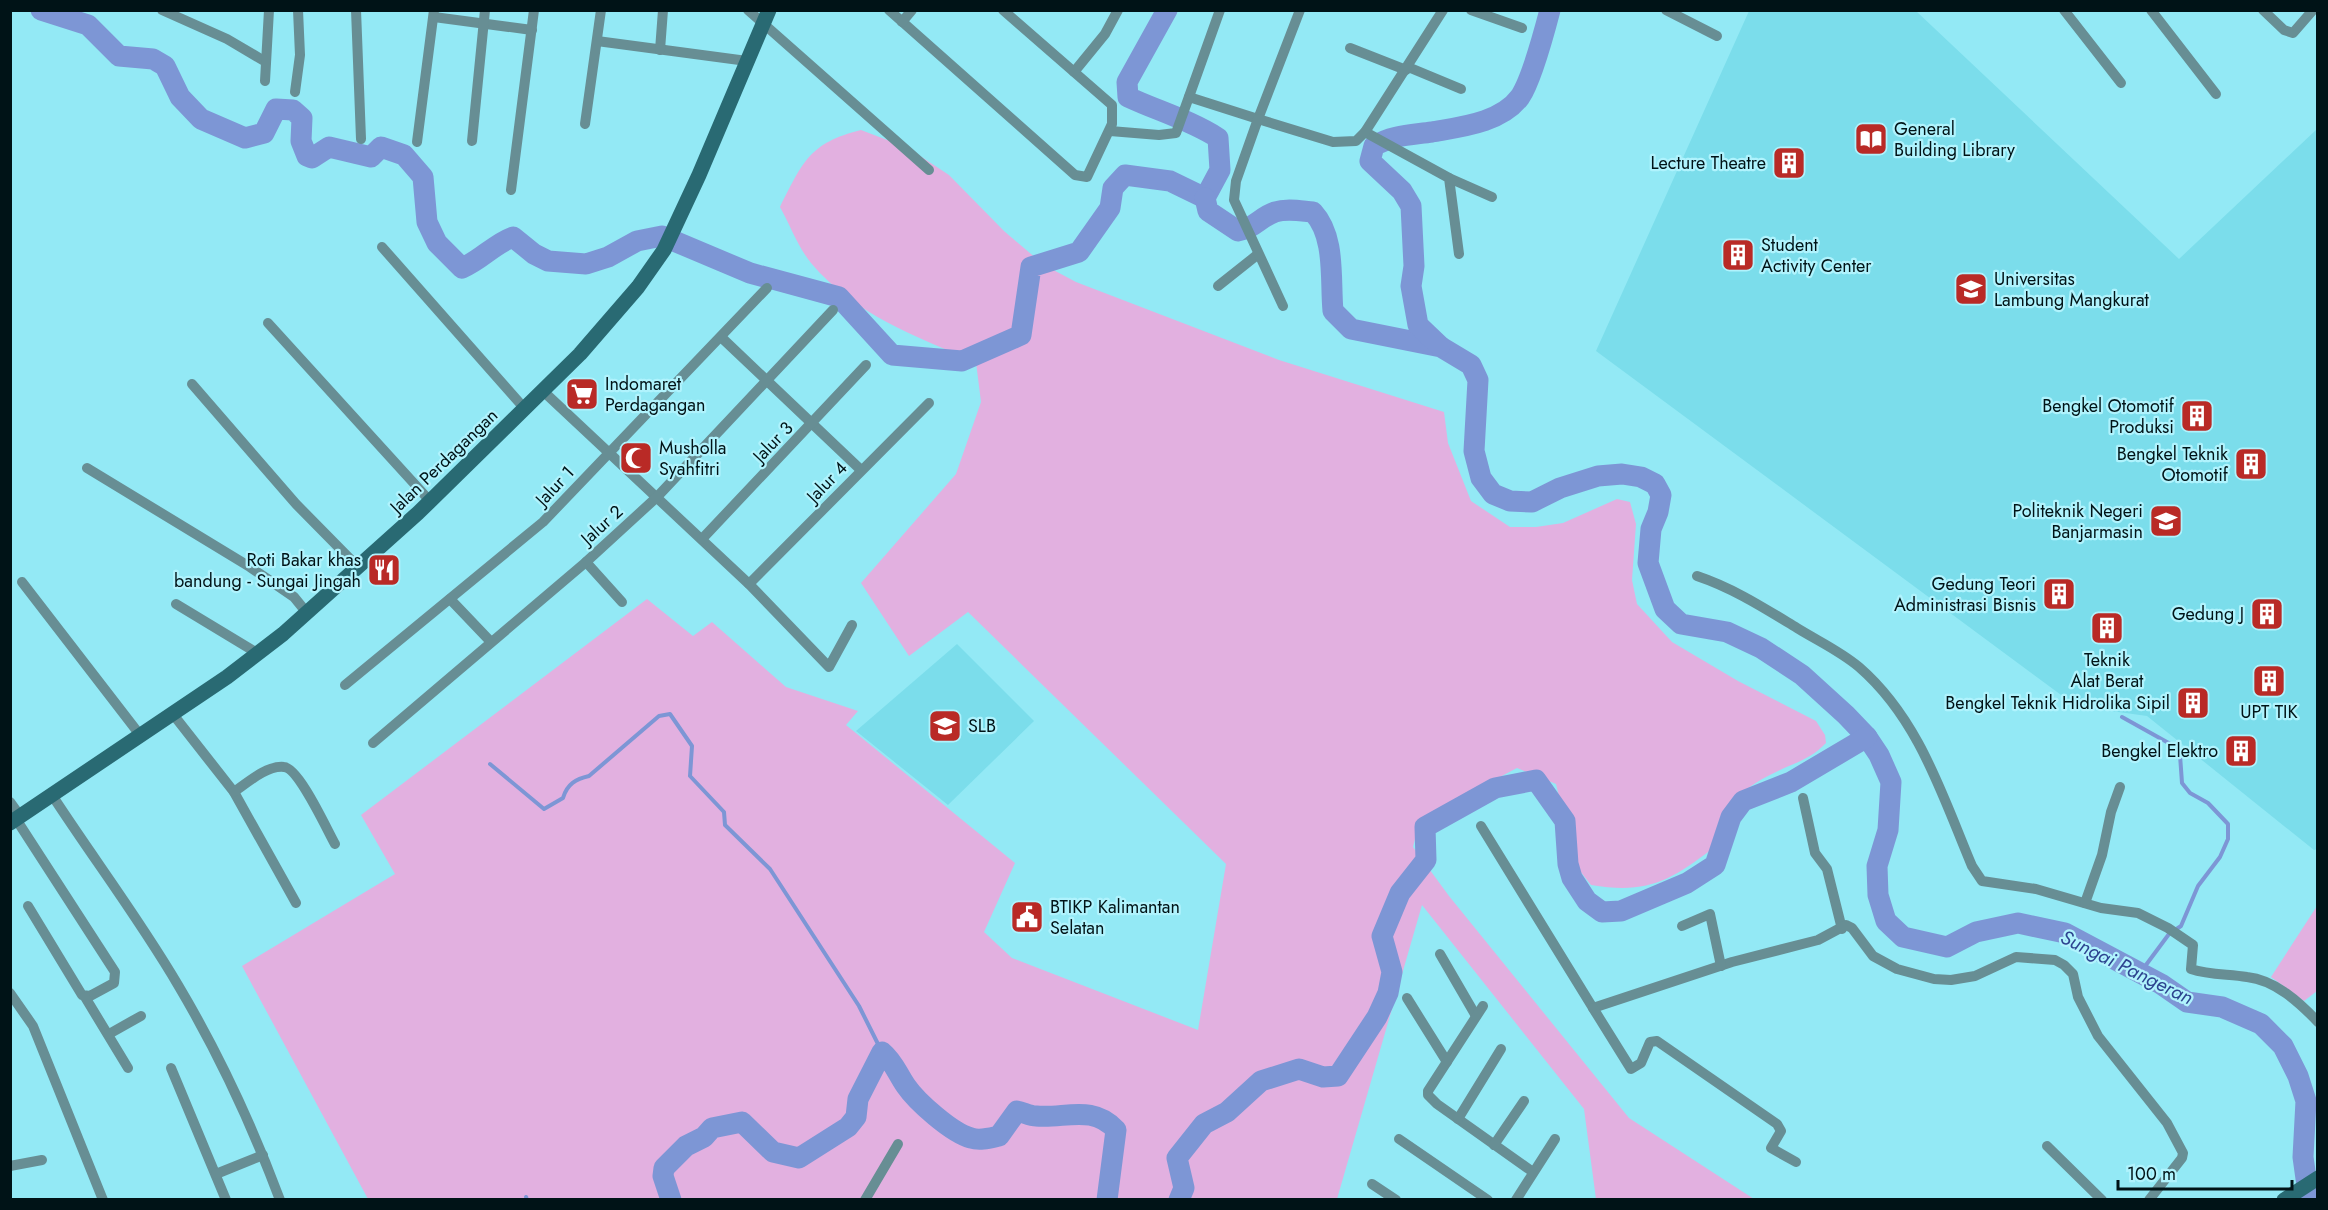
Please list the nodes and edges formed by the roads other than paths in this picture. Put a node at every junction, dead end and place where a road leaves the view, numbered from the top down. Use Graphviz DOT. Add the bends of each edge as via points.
graph roads {
  1 [pos="162,10"];
  2 [pos="269,10"];
  3 [pos="298,10"];
  4 [pos="356,10"];
  5 [pos="485,10"];
  6 [pos="534,10"];
  7 [pos="601,10"];
  8 [pos="663,10"];
  9 [pos="748,10"];
  10 [pos="889,10"];
  11 [pos="912,10"];
  12 [pos="1004,10"];
  13 [pos="1118,10"];
  14 [pos="1220,10"];
  15 [pos="1300,10"];
  16 [pos="1443,10"];
  17 [pos="1471,10"];
  18 [pos="1666,10"];
  19 [pos="2064,10"];
  20 [pos="2151,10"];
  21 [pos="2263,10"];
  22 [pos="2313,10"];
  23 [pos="434,14"];
  24 [pos="766,17"];
  25 [pos="902,22"];
  26 [pos="484,25"];
  27 [pos="1522,28"];
  28 [pos="532,30"];
  29 [pos="1717,36"];
  30 [pos="597,41"];
  31 [pos="1350,48"];
  32 [pos="660,50"];
  33 [pos="747,61"];
  34 [pos="266,62"];
  35 [pos="1407,68"];
  36 [pos="1074,72"];
  37 [pos="265,81"];
  38 [pos="2121,83"];
  39 [pos="1461,89"];
  40 [pos="295,92"];
  41 [pos="2216,94"];
  42 [pos="1190,97"];
  43 [pos="1258,119"];
  44 [pos="585,124"];
  45 [pos="1110,131"];
  46 [pos="1365,132"];
  47 [pos="361,139"];
  48 [pos="472,141"];
  49 [pos="417,142"];
  50 [pos="929,170"];
  51 [pos="1449,178"];
  52 [pos="511,190"];
  53 [pos="1492,197"];
  54 [pos="382,247"];
  55 [pos="1256,252"];
  56 [pos="1459,254"];
  57 [pos="1218,286"];
  58 [pos="768,288"];
  59 [pos="1283,306"];
  60 [pos="833,310"];
  61 [pos="267,322"];
  62 [pos="722,338"];
  63 [pos="866,365"];
  64 [pos="768,382"];
  65 [pos="192,384"];
  66 [pos="543,391"];
  67 [pos="929,403"];
  68 [pos="525,409"];
  69 [pos="812,424"];
  70 [pos="608,454"];
  71 [pos="87,468"];
  72 [pos="861,470"];
  73 [pos="657,497"];
  74 [pos="430,501"];
  75 [pos="702,539"];
  76 [pos="586,562"];
  77 [pos="359,568"];
  78 [pos="1696,576"];
  79 [pos="22,582"];
  80 [pos="749,584"];
  81 [pos="450,599"];
  82 [pos="622,602"];
  83 [pos="176,604"];
  84 [pos="307,613"];
  85 [pos="852,625"];
  86 [pos="491,642"];
  87 [pos="257,653"];
  88 [pos="345,686"];
  89 [pos="172,713"];
  90 [pos="140,735"];
  91 [pos="373,743"];
  92 [pos="2120,787"];
  93 [pos="234,792"];
  94 [pos="52,795"];
  95 [pos="1803,798"];
  96 [pos="10,802"];
  97 [pos="16,820"];
  98 [pos="1481,826"];
  99 [pos="335,844"];
  100 [pos="296,903"];
  101 [pos="2085,903"];
  102 [pos="28,906"];
  103 [pos="1682,926"];
  104 [pos="1842,929"];
  105 [pos="1440,954"];
  106 [pos="1721,966"];
  107 [pos="10,993"];
  108 [pos="85,997"];
  109 [pos="1407,998"];
  110 [pos="1484,1006"];
  111 [pos="1593,1008"];
  112 [pos="1476,1016"];
  113 [pos="141,1017"];
  114 [pos="2318,1022"];
  115 [pos="109,1034"];
  116 [pos="1501,1049"];
  117 [pos="1447,1062"];
  118 [pos="128,1068"];
  119 [pos="171,1068"];
  120 [pos="1524,1101"];
  121 [pos="1458,1119"];
  122 [pos="1400,1139"];
  123 [pos="1555,1139"];
  124 [pos="898,1144"];
  125 [pos="1494,1145"];
  126 [pos="2047,1146"];
  127 [pos="263,1155"];
  128 [pos="42,1161"];
  129 [pos="1796,1162"];
  130 [pos="10,1166"];
  131 [pos="1533,1172"];
  132 [pos="216,1174"];
  133 [pos="2318,1178"];
  134 [pos="1372,1184"];
  135 [pos="1394,1199"];
  136 [pos="103,1200"];
  137 [pos="226,1200"];
  138 [pos="280,1200"];
  139 [pos="865,1200"];
  140 [pos="1488,1200"];
  141 [pos="1516,1200"];
  142 [pos="2102,1200"];
  143 [pos="2149,1200"];
  144 [pos="2284,1200"];
  1 -- 34 [label="street" via="227,39"];
  2 -- 34 [label="street"];
  3 -- 40 [label="street" via="300,55"];
  4 -- 47 [label="street"];
  5 -- 26 [label="street"];
  6 -- 28 [label="street"];
  7 -- 30 [label="street"];
  8 -- 32 [label="street"];
  9 -- 24 [label="street"];
  10 -- 25 [label="street"];
  11 -- 25 [label="street"];
  12 -- 36 [label="street"];
  13 -- 36 [label="street" via="1105,34"];
  14 -- 42 [label="street"];
  15 -- 43 [label="street"];
  16 -- 35 [label="street"];
  17 -- 27 [label="street"];
  18 -- 29 [label="street"];
  19 -- 38 [label="street"];
  20 -- 41 [label="street"];
  21 -- 22 [label="street" via="2284,30 2293,33"];
  23 -- 26 [label="street"];
  23 -- 49 [label="street"];
  24 -- 33 [label="street, Jalan Perdagangan"];
  24 -- 50 [label="street"];
  25 -- 45 [label="street" via="1079,177 1087,177 1091,172"];
  26 -- 28 [label="street"];
  26 -- 48 [label="street"];
  28 -- 52 [label="street"];
  30 -- 32 [label="street"];
  30 -- 44 [label="street"];
  31 -- 35 [label="street"];
  32 -- 33 [label="street"];
  33 -- 66 [label="street, Jalan Perdagangan" via="664,250 638,287"];
  34 -- 37 [label="street"];
  35 -- 39 [label="street"];
  35 -- 46 [label="street"];
  36 -- 45 [label="street" via="1109,100 1114,116"];
  42 -- 43 [label="street"];
  42 -- 45 [label="street" via="1176,133"];
  43 -- 46 [label="street" via="1341,143 1356,141"];
  43 -- 55 [label="street" via="1236,181 1234,200"];
  46 -- 51 [label="street"];
  51 -- 53 [label="street"];
  51 -- 56 [label="street"];
  54 -- 68 [label="street"];
  55 -- 57 [label="street"];
  55 -- 59 [label="street"];
  58 -- 62 [label="street, Jalur 1"];
  60 -- 64 [label="street, Jalur 2"];
  61 -- 74 [label="street"];
  62 -- 64 [label="street"];
  62 -- 70 [label="street, Jalur 1"];
  63 -- 69 [label="street, Jalur 3"];
  64 -- 69 [label="street"];
  64 -- 73 [label="street, Jalur 2"];
  65 -- 77 [label="street" via="296,504"];
  66 -- 68 [label="street, Jalan Perdagangan"];
  66 -- 70 [label="street"];
  67 -- 72 [label="street, Jalur 4"];
  68 -- 74 [label="street, Jalan Perdagangan"];
  69 -- 72 [label="street"];
  69 -- 75 [label="street, Jalur 3"];
  70 -- 73 [label="street"];
  70 -- 81 [label="street, Jalur 1" via="543,522"];
  71 -- 84 [label="street" via="250,567 294,597"];
  72 -- 80 [label="street, Jalur 4"];
  73 -- 75 [label="street"];
  73 -- 76 [label="street, Jalur 2"];
  74 -- 77 [label="street, Jalan Perdagangan"];
  75 -- 80 [label="street"];
  76 -- 82 [label="street"];
  76 -- 86 [label="street, Jalur 2"];
  77 -- 84 [label="street, Jalan Perdagangan"];
  78 -- 101 [label="street" via="1730,589 1829,646 1886,694 1915,734 1978,878"];
  79 -- 90 [label="street"];
  80 -- 85 [label="street" via="829,667"];
  81 -- 86 [label="street"];
  81 -- 88 [label="street, Jalur 1"];
  83 -- 87 [label="street"];
  84 -- 87 [label="street, Jalan Perdagangan"];
  86 -- 91 [label="street, Jalur 2"];
  87 -- 89 [label="street, Jalan Perdagangan"];
  89 -- 90 [label="street, Jalan Perdagangan"];
  89 -- 93 [label="street"];
  90 -- 94 [label="street, Jalan Perdagangan"];
  92 -- 101 [label="street"];
  93 -- 99 [label="street" via="258,775 282,766 289,768"];
  93 -- 100 [label="street"];
  94 -- 97 [label="street, Jalan Perdagangan"];
  94 -- 127 [label="street" via="177,983 232,1083"];
  95 -- 104 [label="street" via="1815,853 1827,869"];
  96 -- 97 [label="street"];
  97 -- 108 [label="street" via="115,972 114,983"];
  98 -- 111 [label="street"];
  101 -- 114 [label="street" via="2144,915 2193,945 2191,969 2265,981"];
  102 -- 108 [label="street"];
  103 -- 106 [label="street" via="1710,914"];
  104 -- 106 [label="street" via="1818,940"];
  104 -- 143 [label="street" via="1846,925 1852,928 1873,956 1897,969 1934,979 1976,976 2016,957 2055,960 2064,965 2073,974 2078,998 2098,1036 2167,1123 2183,1153"];
  105 -- 112 [label="street"];
  106 -- 111 [label="street"];
  107 -- 136 [label="street" via="33,1026"];
  108 -- 115 [label="street"];
  109 -- 117 [label="street"];
  110 -- 112 [label="street"];
  111 -- 129 [label="street" via="1631,1069 1641,1063 1650,1042 1657,1041 1777,1124 1781,1131 1771,1148"];
  112 -- 117 [label="street"];
  113 -- 115 [label="street"];
  115 -- 118 [label="street"];
  116 -- 121 [label="street"];
  117 -- 121 [label="street" via="1428,1095"];
  119 -- 132 [label="street"];
  120 -- 125 [label="street"];
  121 -- 125 [label="street"];
  122 -- 140 [label="street"];
  123 -- 131 [label="street"];
  124 -- 139 [label="street"];
  125 -- 131 [label="street"];
  126 -- 142 [label="street"];
  127 -- 132 [label="street"];
  127 -- 138 [label="street"];
  128 -- 130 [label="street"];
  131 -- 141 [label="street"];
  132 -- 137 [label="street"];
  133 -- 144 [label="street"];
  134 -- 135 [label="street"];
}
